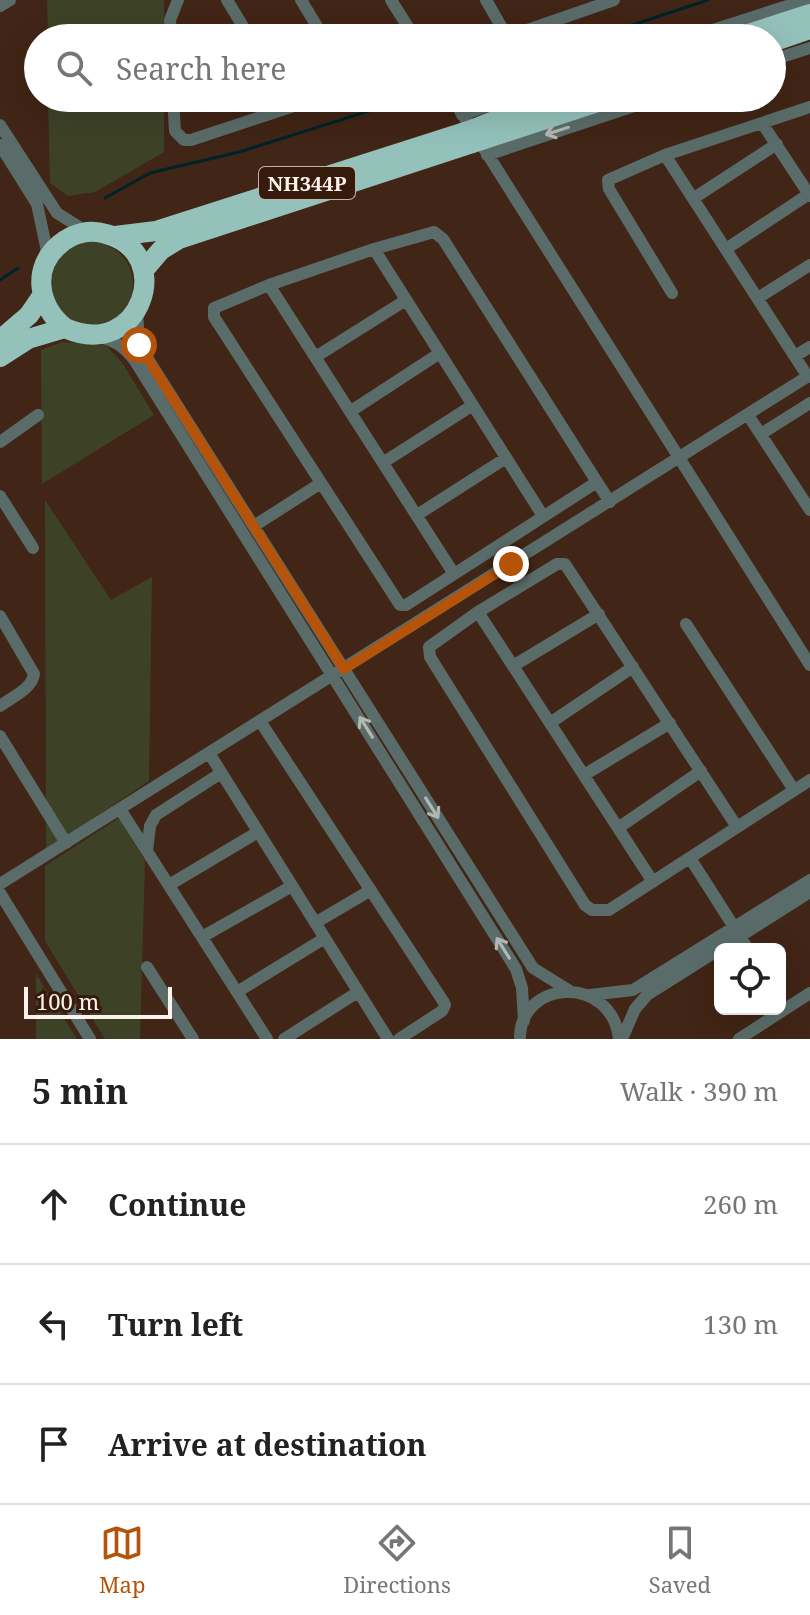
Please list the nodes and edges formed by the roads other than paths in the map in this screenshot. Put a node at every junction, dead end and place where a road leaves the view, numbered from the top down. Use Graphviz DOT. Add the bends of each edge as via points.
graph roads {
  1 [pos="10,0"];
  2 [pos="178,0"];
  3 [pos="227,0"];
  4 [pos="301,0"];
  5 [pos="391,0"];
  6 [pos="486,0"];
  7 [pos="570,0"];
  8 [pos="614,0"];
  9 [pos="806,0"];
  10 [pos="0,6"];
  11 [pos="578,12"];
  12 [pos="810,14"];
  13 [pos="170,24"];
  14 [pos="242,24"];
  15 [pos="316,24"];
  16 [pos="406,24"];
  17 [pos="500,24"];
  18 [pos="544,24"];
  19 [pos="731,24"];
  20 [pos="779,24"];
  21 [pos="810,29"];
  22 [pos="786,37"];
  23 [pos="810,48"];
  24 [pos="786,56"];
  25 [pos="810,107"];
  26 [pos="174,112"];
  27 [pos="265,112"];
  28 [pos="460,112"];
  29 [pos="497,112"];
  30 [pos="524,112"];
  31 [pos="560,112"];
  32 [pos="591,112"];
  33 [pos="762,123"];
  34 [pos="0,125"];
  35 [pos="475,136"];
  36 [pos="777,144"];
  37 [pos="0,145"];
  38 [pos="665,155"];
  39 [pos="809,195"];
  40 [pos="694,198"];
  41 [pos="87,232"];
  42 [pos="115,236"];
  43 [pos="374,249"];
  44 [pos="726,249"];
  45 [pos="48,256"];
  46 [pos="810,265"];
  47 [pos="143,271"];
  48 [pos="269,285"];
  49 [pos="672,293"];
  50 [pos="42,296"];
  51 [pos="758,298"];
  52 [pos="406,300"];
  53 [pos="137,311"];
  54 [pos="65,328"];
  55 [pos="94,336"];
  56 [pos="0,340"];
  57 [pos="810,347"];
  58 [pos="440,353"];
  59 [pos="317,356"];
  60 [pos="795,356"];
  61 [pos="0,357"];
  62 [pos="809,376"];
  63 [pos="810,403"];
  64 [pos="473,405"];
  65 [pos="351,411"];
  66 [pos="38,415"];
  67 [pos="748,415"];
  68 [pos="761,434"];
  69 [pos="0,442"];
  70 [pos="506,458"];
  71 [pos="679,459"];
  72 [pos="384,462"];
  73 [pos="597,482"];
  74 [pos="321,483"];
  75 [pos="0,496"];
  76 [pos="610,502"];
  77 [pos="810,510"];
  78 [pos="417,515"];
  79 [pos="543,516"];
  80 [pos="254,526"];
  81 [pos="33,548"];
  82 [pos="454,574"];
  83 [pos="478,612"];
  84 [pos="599,614"];
  85 [pos="0,616"];
  86 [pos="686,624"];
  87 [pos="810,665"];
  88 [pos="513,666"];
  89 [pos="633,667"];
  90 [pos="339,672"];
  91 [pos="0,706"];
  92 [pos="260,721"];
  93 [pos="550,723"];
  94 [pos="670,723"];
  95 [pos="0,736"];
  96 [pos="209,753"];
  97 [pos="701,771"];
  98 [pos="221,773"];
  99 [pos="584,775"];
  100 [pos="810,780"];
  101 [pos="794,790"];
  102 [pos="120,809"];
  103 [pos="737,827"];
  104 [pos="618,828"];
  105 [pos="258,832"];
  106 [pos="66,843"];
  107 [pos="147,851"];
  108 [pos="690,858"];
  109 [pos="810,880"];
  110 [pos="653,882"];
  111 [pos="0,884"];
  112 [pos="169,885"];
  113 [pos="292,886"];
  114 [pos="371,890"];
  115 [pos="810,892"];
  116 [pos="0,893"];
  117 [pos="315,923"];
  118 [pos="737,932"];
  119 [pos="202,937"];
  120 [pos="325,938"];
  121 [pos="726,943"];
  122 [pos="744,943"];
  123 [pos="714,953"];
  124 [pos="147,967"];
  125 [pos="570,991"];
  126 [pos="237,992"];
  127 [pos="358,992"];
  128 [pos="810,993"];
  129 [pos="590,995"];
  130 [pos="786,1002"];
  131 [pos="770,1015"];
  132 [pos="520,1033"];
  133 [pos="748,1036"];
  134 [pos="90,1039"];
  135 [pos="193,1039"];
  136 [pos="267,1039"];
  137 [pos="284,1039"];
  138 [pos="388,1039"];
  139 [pos="399,1039"];
  140 [pos="620,1039"];
  1 -- 10 [label="street"];
  2 -- 13 [label="street"];
  3 -- 14 [label="street"];
  4 -- 15 [label="street"];
  5 -- 16 [label="street"];
  6 -- 17 [label="street"];
  7 -- 11 [label="street"];
  8 -- 11 [label="street"];
  9 -- 19 [label="street"];
  11 -- 18 [label="street"];
  12 -- 20 [label="highway"];
  21 -- 22 [label="highway"];
  23 -- 24 [label="street"];
  25 -- 33 [label="street"];
  26 -- 27 [label="street" via="175,131 184,140 195,140"];
  28 -- 35 [label="street"];
  29 -- 35 [label="street"];
  30 -- 35 [label="highway, NH344P"];
  31 -- 35 [label="highway, NH344P"];
  32 -- 35 [label="street, one-way"];
  33 -- 36 [label="street"];
  33 -- 38 [label="street"];
  34 -- 41 [label="street" via="57,213"];
  35 -- 42 [label="highway, NH344P" via="156,231"];
  35 -- 47 [label="highway, NH344P" via="179,239"];
  35 -- 71 [label="street"];
  36 -- 39 [label="street"];
  36 -- 40 [label="street"];
  37 -- 45 [label="street" via="37,204"];
  38 -- 40 [label="street"];
  38 -- 49 [label="street" via="612,177 607,184"];
  39 -- 44 [label="street"];
  40 -- 44 [label="street"];
  41 -- 42 [label="highway"];
  41 -- 45 [label="highway" via="65,240"];
  42 -- 47 [label="highway" via="128,245"];
  43 -- 48 [label="street"];
  43 -- 52 [label="street"];
  43 -- 73 [label="street" via="430,231 440,235"];
  44 -- 51 [label="street"];
  45 -- 50 [label="highway"];
  46 -- 51 [label="street"];
  47 -- 53 [label="highway" via="145,285"];
  48 -- 59 [label="street"];
  48 -- 74 [label="street" via="217,305 213,313"];
  50 -- 54 [label="highway"];
  50 -- 56 [label="highway"];
  51 -- 60 [label="street"];
  52 -- 58 [label="street"];
  52 -- 59 [label="street"];
  53 -- 55 [label="highway" via="118,328"];
  53 -- 80 [label="street" via="139,345"];
  54 -- 55 [label="highway"];
  54 -- 61 [label="highway" via="28,339"];
  55 -- 90 [label="street" via="122,346 135,361"];
  57 -- 60 [label="street"];
  58 -- 64 [label="street"];
  58 -- 65 [label="street"];
  59 -- 65 [label="street"];
  60 -- 62 [label="street"];
  62 -- 67 [label="street"];
  63 -- 68 [label="street"];
  64 -- 70 [label="street"];
  64 -- 72 [label="street"];
  65 -- 72 [label="street"];
  66 -- 69 [label="street"];
  67 -- 68 [label="street"];
  67 -- 71 [label="street"];
  68 -- 77 [label="street"];
  70 -- 78 [label="street"];
  70 -- 79 [label="street"];
  71 -- 76 [label="street"];
  71 -- 87 [label="street"];
  72 -- 78 [label="street"];
  73 -- 76 [label="street"];
  73 -- 79 [label="street"];
  74 -- 80 [label="street"];
  74 -- 82 [label="street" via="400,605"];
  75 -- 81 [label="street"];
  76 -- 90 [label="street"];
  78 -- 82 [label="street"];
  79 -- 82 [label="street"];
  80 -- 90 [label="street"];
  83 -- 84 [label="street" via="561,563"];
  83 -- 88 [label="street"];
  83 -- 110 [label="street" via="433,643 429,652 585,905 609,910"];
  84 -- 88 [label="street"];
  84 -- 89 [label="street"];
  85 -- 91 [label="street" via="34,674 31,684"];
  86 -- 101 [label="street"];
  88 -- 93 [label="street"];
  89 -- 93 [label="street"];
  89 -- 94 [label="street"];
  90 -- 92 [label="street"];
  90 -- 125 [label="street, one-way" via="533,968"];
  132 -- 90 [label="street, one-way" via="522,988 516,969"];
  92 -- 96 [label="street"];
  92 -- 114 [label="street"];
  93 -- 99 [label="street"];
  94 -- 97 [label="street"];
  94 -- 99 [label="street"];
  95 -- 106 [label="street"];
  96 -- 98 [label="street"];
  96 -- 102 [label="street"];
  97 -- 103 [label="street"];
  97 -- 104 [label="street"];
  98 -- 105 [label="street"];
  98 -- 107 [label="street" via="156,815"];
  99 -- 104 [label="street"];
  100 -- 101 [label="street"];
  101 -- 103 [label="street"];
  102 -- 106 [label="street"];
  102 -- 107 [label="street"];
  103 -- 108 [label="street"];
  104 -- 110 [label="street"];
  105 -- 112 [label="street"];
  105 -- 113 [label="street"];
  106 -- 111 [label="street"];
  107 -- 112 [label="street"];
  108 -- 110 [label="street"];
  108 -- 118 [label="street"];
  109 -- 118 [label="street"];
  112 -- 119 [label="street"];
  113 -- 117 [label="street"];
  113 -- 119 [label="street"];
  114 -- 117 [label="street"];
  114 -- 139 [label="street" via="445,1005"];
  115 -- 118 [label="street"];
  116 -- 134 [label="street"];
  117 -- 120 [label="street"];
  118 -- 121 [label="street"];
  118 -- 122 [label="street"];
  118 -- 129 [label="street" via="633,990"];
  119 -- 126 [label="street"];
  120 -- 126 [label="street"];
  120 -- 127 [label="street"];
  123 -- 140 [label="street" via="647,995"];
  124 -- 135 [label="street"];
  125 -- 129 [label="street"];
  125 -- 132 [label="street" via="543,999"];
  126 -- 136 [label="street"];
  127 -- 137 [label="street"];
  127 -- 138 [label="street"];
  128 -- 130 [label="street"];
  129 -- 140 [label="street" via="613,1016"];
  131 -- 133 [label="street"];
}
